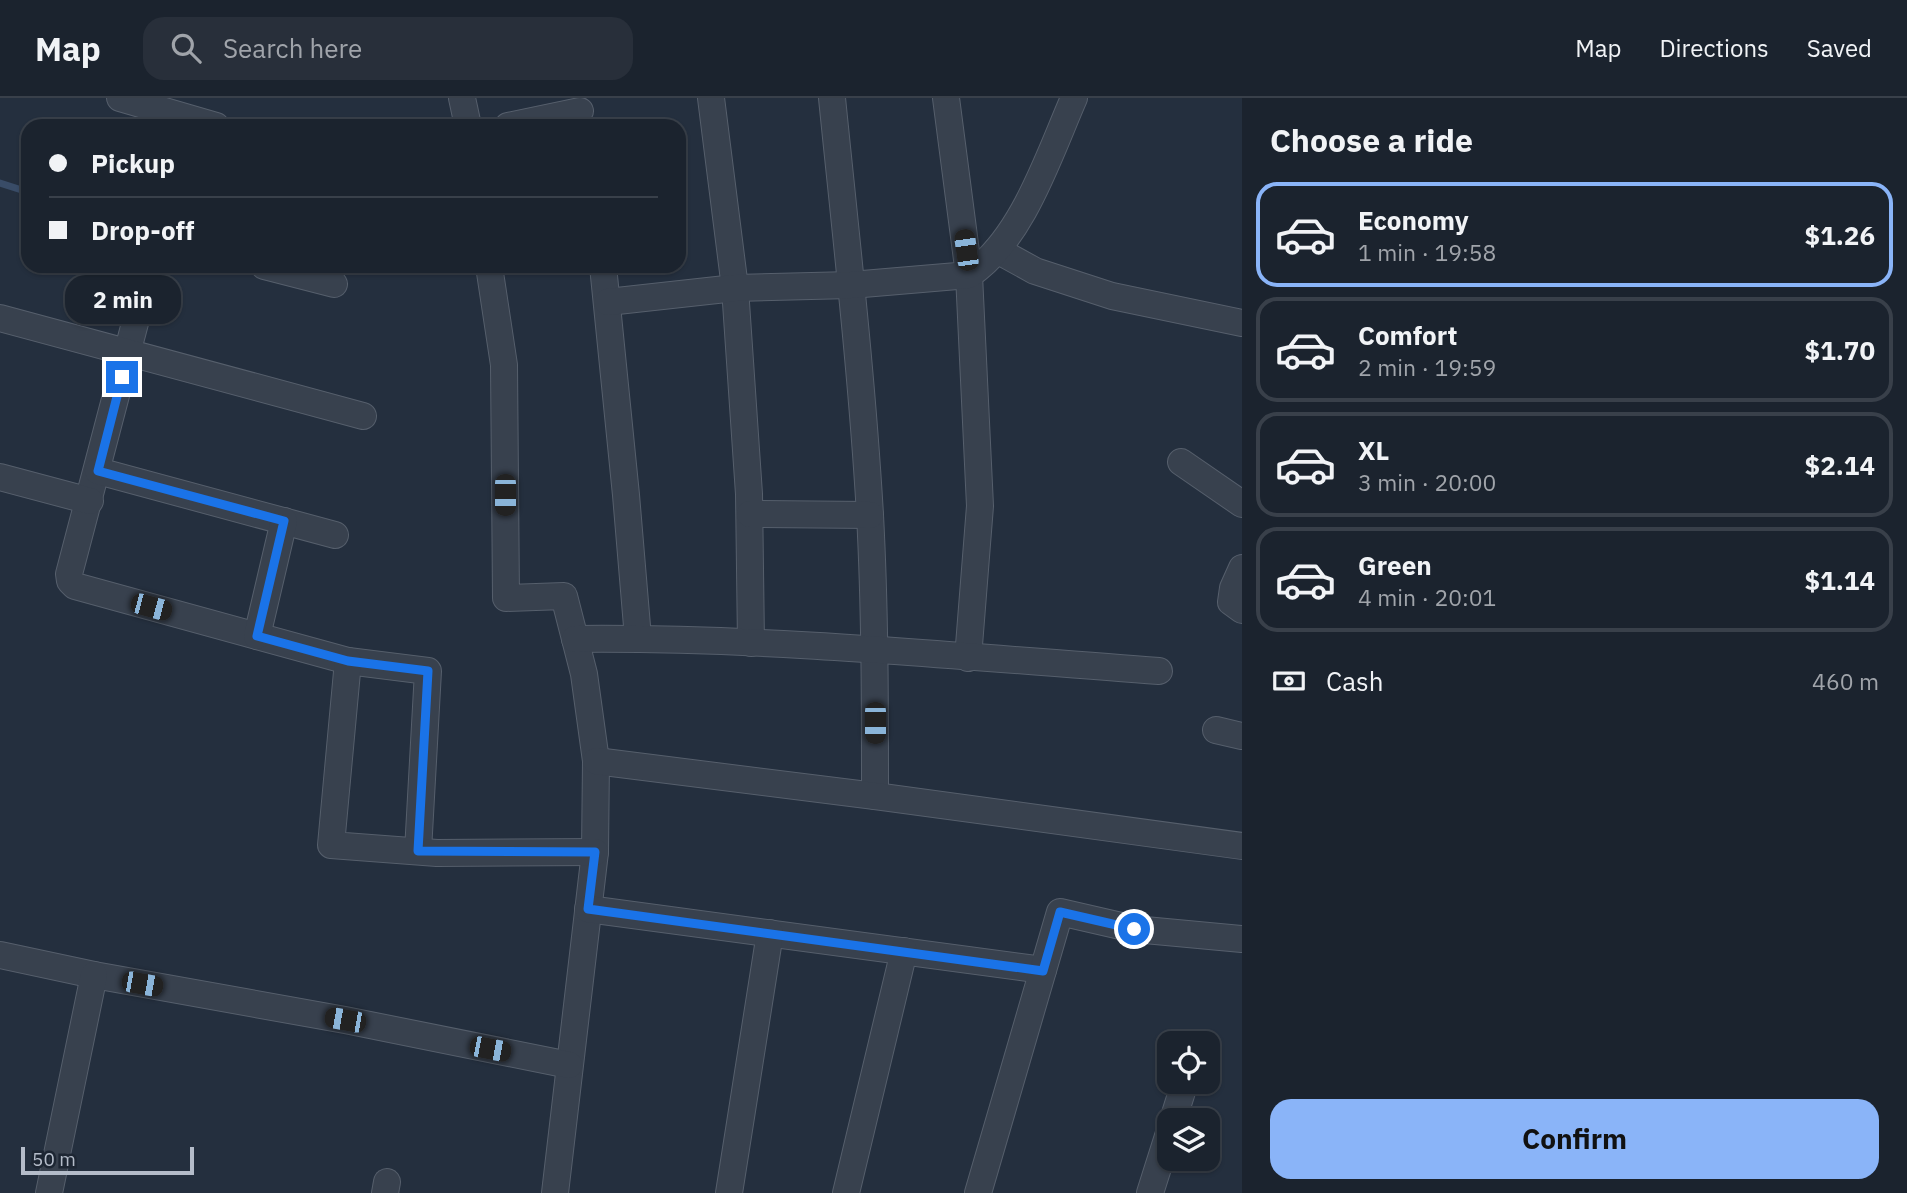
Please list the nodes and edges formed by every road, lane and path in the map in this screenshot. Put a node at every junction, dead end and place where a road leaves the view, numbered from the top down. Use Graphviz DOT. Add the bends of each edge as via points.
graph roads {
  1 [pos="462,98"];
  2 [pos="711,98"];
  3 [pos="832,98"];
  4 [pos="946,98"];
  5 [pos="1074,98"];
  6 [pos="161,112"];
  7 [pos="580,112"];
  8 [pos="188,119"];
  9 [pos="466,119"];
  10 [pos="544,119"];
  11 [pos="997,250"];
  12 [pos="148,273"];
  13 [pos="291,273"];
  14 [pos="490,273"];
  15 [pos="604,273"];
  16 [pos="970,275"];
  17 [pos="334,284"];
  18 [pos="851,285"];
  19 [pos="735,288"];
  20 [pos="608,302"];
  21 [pos="0,318"];
  22 [pos="1242,323"];
  23 [pos="129,353"];
  24 [pos="363,416"];
  25 [pos="1181,463"];
  26 [pos="98,471"];
  27 [pos="0,477"];
  28 [pos="90,501"];
  29 [pos="1242,504"];
  30 [pos="750,514"];
  31 [pos="870,514"];
  32 [pos="284,521"];
  33 [pos="335,535"];
  34 [pos="1242,568"];
  35 [pos="1242,610"];
  36 [pos="257,636"];
  37 [pos="638,638"];
  38 [pos="575,639"];
  39 [pos="751,643"];
  40 [pos="876,650"];
  41 [pos="968,657"];
  42 [pos="348,661"];
  43 [pos="1159,671"];
  44 [pos="1216,730"];
  45 [pos="1242,736"];
  46 [pos="596,761"];
  47 [pos="875,796"];
  48 [pos="1242,846"];
  49 [pos="418,851"];
  50 [pos="595,852"];
  51 [pos="588,909"];
  52 [pos="770,933"];
  53 [pos="1242,939"];
  54 [pos="904,951"];
  55 [pos="0,955"];
  56 [pos="1043,971"];
  57 [pos="94,975"];
  58 [pos="569,1065"];
  59 [pos="1157,1171"];
  60 [pos="49,1193"];
  61 [pos="555,1193"];
  62 [pos="729,1193"];
  63 [pos="846,1193"];
  64 [pos="978,1193"];
  65 [pos="1150,1193"];
  1 -- 9 [label="street"];
  2 -- 19 [label="street"];
  3 -- 18 [label="street"];
  4 -- 16 [label="street"];
  5 -- 11 [label="street" via="1021,215"];
  6 -- 8 [label="street"];
  7 -- 10 [label="street"];
  11 -- 16 [label="street"];
  11 -- 22 [label="street" via="1035,271 1112,296"];
  12 -- 23 [label="street"];
  13 -- 17 [label="street"];
  14 -- 38 [label="street" via="504,365 506,598 564,596"];
  15 -- 20 [label="street"];
  16 -- 18 [label="street"];
  16 -- 41 [label="street" via="980,506"];
  18 -- 19 [label="street"];
  18 -- 31 [label="street"];
  19 -- 20 [label="street"];
  19 -- 30 [label="street"];
  20 -- 37 [label="street"];
  21 -- 23 [label="street"];
  23 -- 24 [label="street"];
  23 -- 26 [label="street"];
  25 -- 29 [label="street"];
  26 -- 28 [label="street"];
  26 -- 32 [label="street"];
  27 -- 28 [label="street"];
  28 -- 36 [label="street" via="69,575 75,586"];
  30 -- 31 [label="street"];
  30 -- 39 [label="street"];
  31 -- 40 [label="street"];
  32 -- 33 [label="street"];
  32 -- 36 [label="street"];
  34 -- 35 [label="street" via="1231,602"];
  36 -- 42 [label="street"];
  37 -- 38 [label="street"];
  37 -- 39 [label="street"];
  38 -- 46 [label="street"];
  39 -- 40 [label="street"];
  40 -- 41 [label="street"];
  40 -- 47 [label="street"];
  41 -- 43 [label="street"];
  42 -- 49 [label="street" via="428,671"];
  42 -- 49 [label="street" via="331,845"];
  44 -- 45 [label="street"];
  46 -- 47 [label="street"];
  46 -- 50 [label="street"];
  47 -- 48 [label="street"];
  49 -- 50 [label="street"];
  50 -- 51 [label="street"];
  51 -- 52 [label="street"];
  51 -- 58 [label="street"];
  52 -- 54 [label="street"];
  52 -- 62 [label="street"];
  53 -- 56 [label="street" via="1134,929 1060,912"];
  54 -- 56 [label="street"];
  54 -- 63 [label="street"];
  55 -- 57 [label="street"];
  56 -- 64 [label="street"];
  57 -- 58 [label="street"];
  57 -- 60 [label="street"];
  58 -- 61 [label="street"];
  59 -- 65 [label="street"];
}
